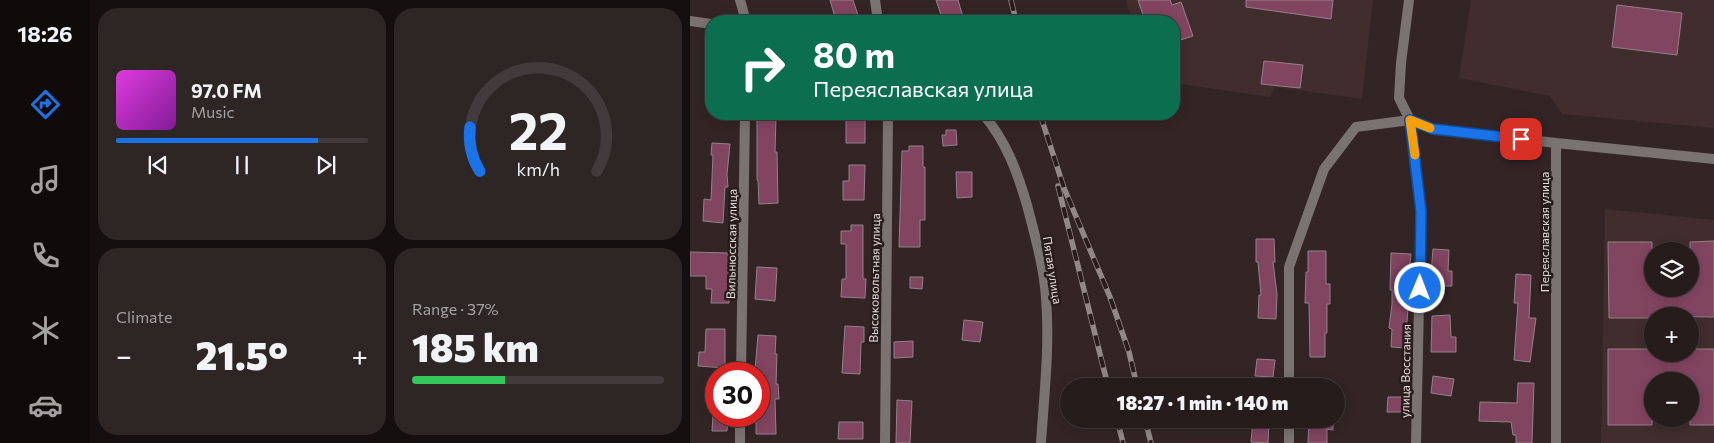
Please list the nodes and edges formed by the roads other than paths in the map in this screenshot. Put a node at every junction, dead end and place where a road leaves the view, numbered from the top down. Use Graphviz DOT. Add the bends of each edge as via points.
graph roads {
  1 [pos="740,0"];
  2 [pos="875,0"];
  3 [pos="1409,0"];
  4 [pos="744,15"];
  5 [pos="877,15"];
  6 [pos="690,21"];
  7 [pos="705,23"];
  8 [pos="745,120"];
  9 [pos="888,120"];
  10 [pos="987,120"];
  11 [pos="1410,120"];
  12 [pos="1556,143"];
  13 [pos="1714,159"];
  14 [pos="741,362"];
  15 [pos="1289,378"];
  16 [pos="740,427"];
  17 [pos="1289,428"];
  18 [pos="740,443"];
  19 [pos="885,443"];
  20 [pos="1041,443"];
  21 [pos="1289,443"];
  22 [pos="1416,443"];
  23 [pos="1556,443"];
  1 -- 4 [label="street"];
  2 -- 5 [label="street"];
  3 -- 11 [label="street" via="1399,98"];
  6 -- 7 [label="street"];
  8 -- 14 [label="street, Вильнюсская улица"];
  9 -- 19 [label="street, Высоковольтная улица"];
  10 -- 20 [label="street, Пятая улица" via="1004,142 1014,165 1041,265 1047,327"];
  11 -- 12 [label="street" via="1433,129"];
  11 -- 15 [label="street" via="1356,127 1324,169 1289,267"];
  11 -- 22 [label="street, улица Восстания" via="1421,211"];
  12 -- 13 [label="street"];
  12 -- 23 [label="street, Переяславская улица"];
  16 -- 18 [label="street"];
  17 -- 21 [label="street"];
}
